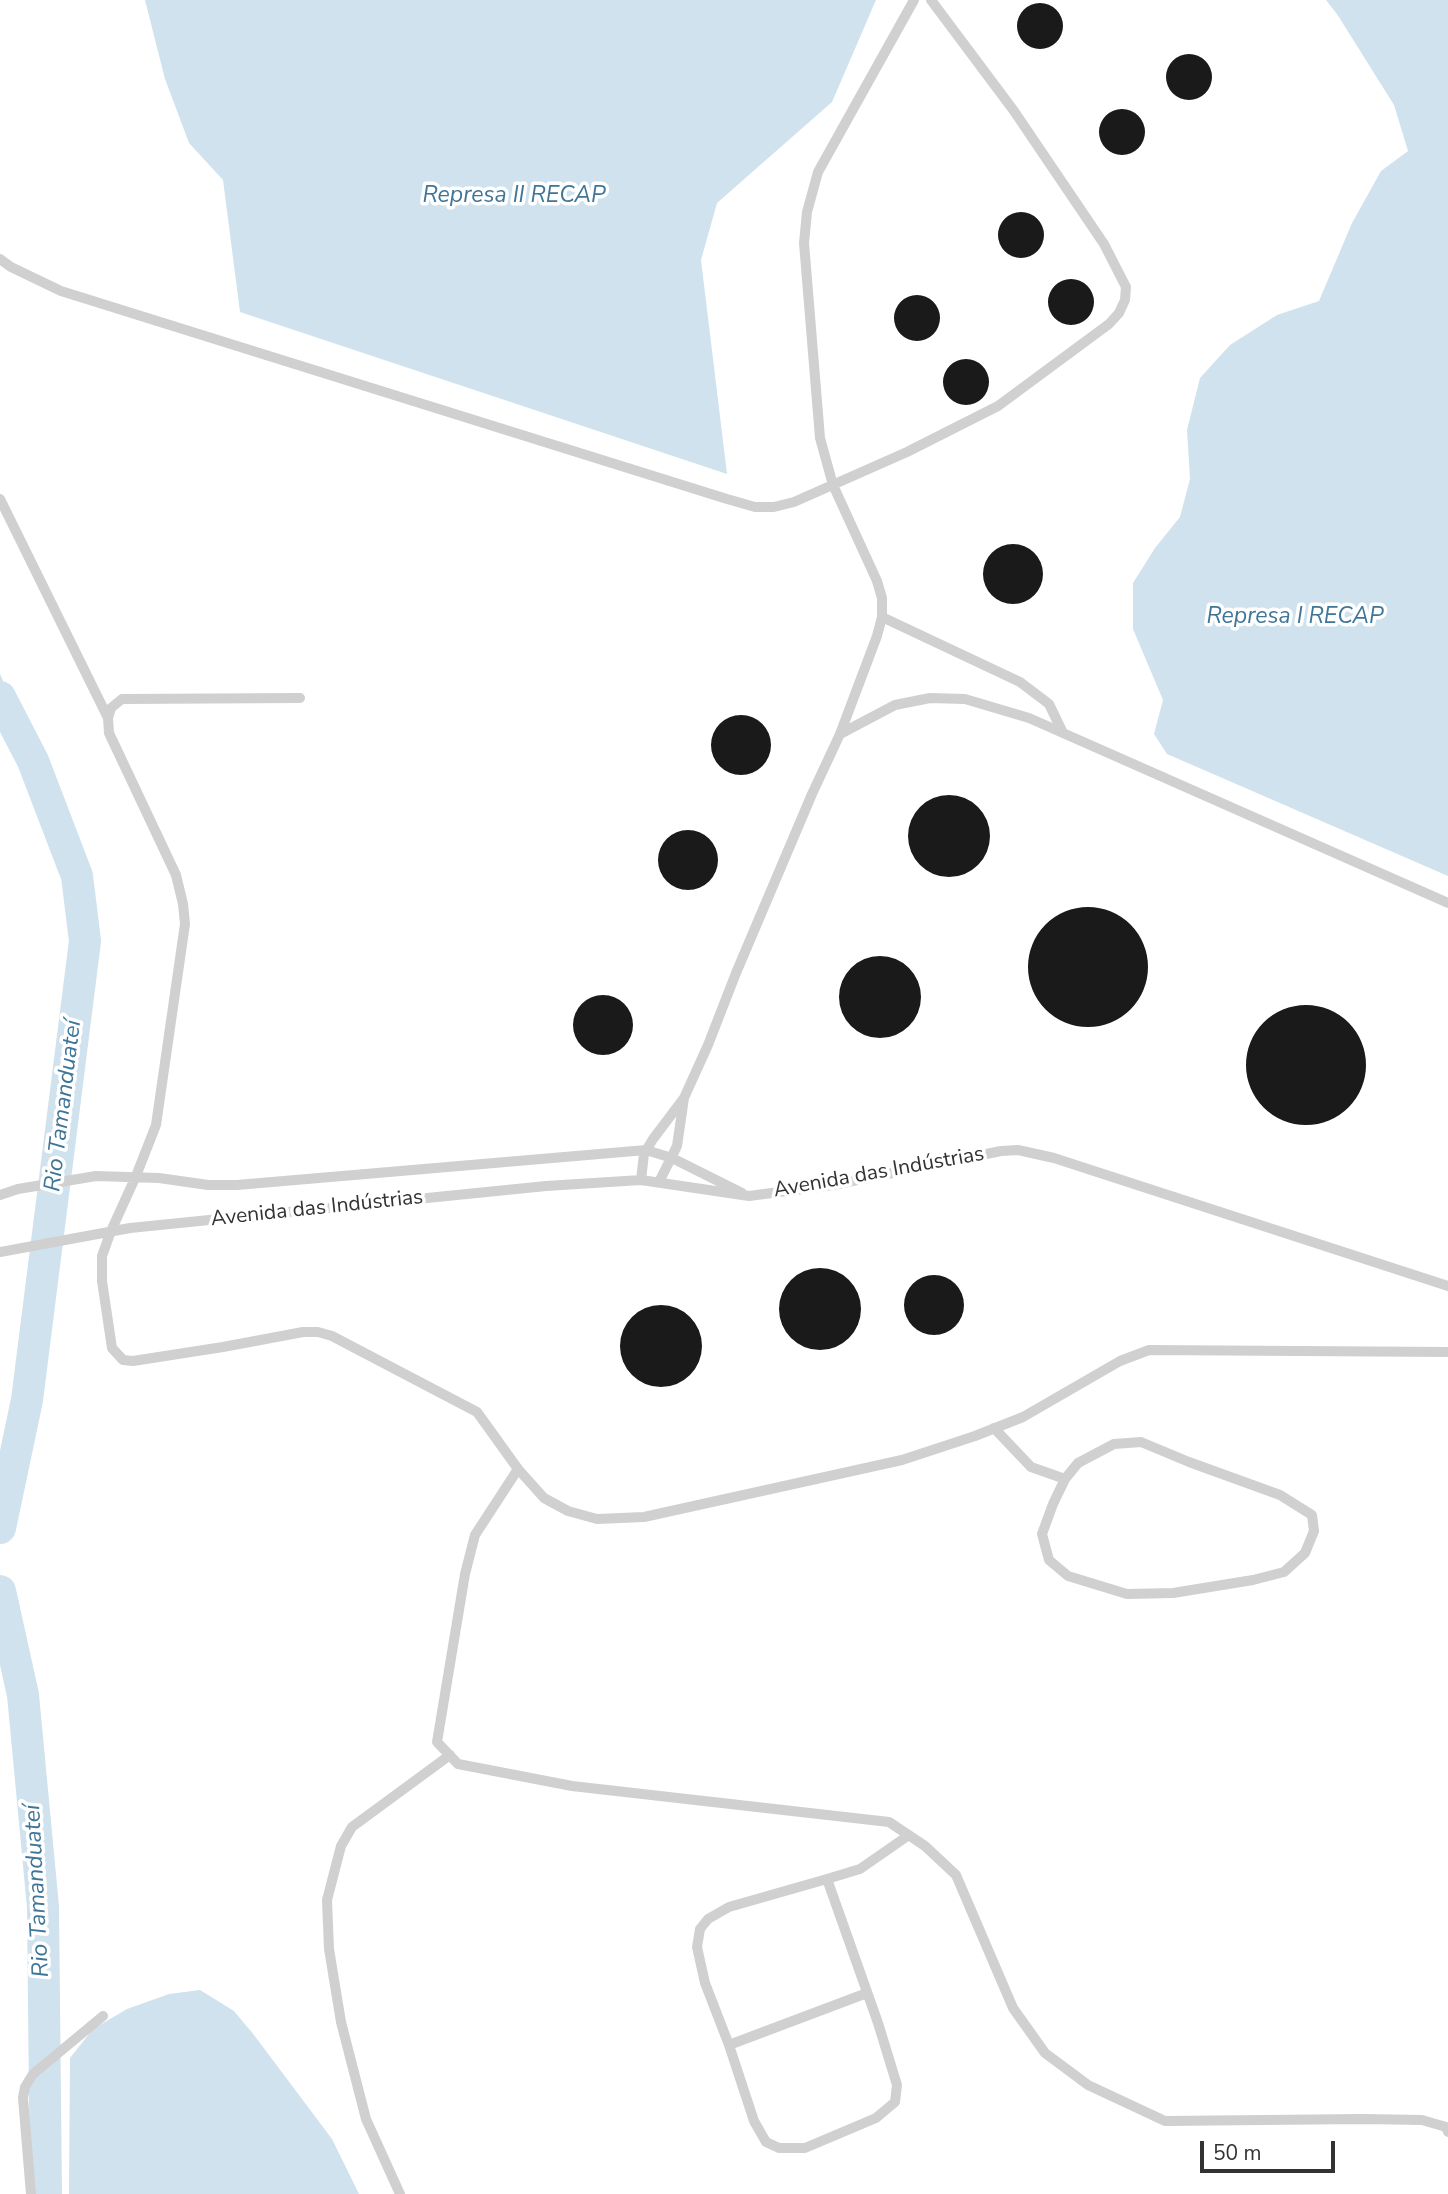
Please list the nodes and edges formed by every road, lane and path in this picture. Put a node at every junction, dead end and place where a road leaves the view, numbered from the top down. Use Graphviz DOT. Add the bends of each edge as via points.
graph roads {
  1 [pos="914,0"];
  2 [pos="931,0"];
  3 [pos="0,259"];
  4 [pos="833,485"];
  5 [pos="0,499"];
  6 [pos="882,617"];
  7 [pos="300,698"];
  8 [pos="108,718"];
  9 [pos="1063,733"];
  10 [pos="840,734"];
  11 [pos="1448,903"];
  12 [pos="684,1098"];
  13 [pos="646,1150"];
  14 [pos="672,1158"];
  15 [pos="136,1176"];
  16 [pos="641,1180"];
  17 [pos="659,1182"];
  18 [pos="0,1195"];
  19 [pos="749,1196"];
  20 [pos="111,1231"];
  21 [pos="5,1250"];
  22 [pos="1448,1286"];
  23 [pos="1448,1352"];
  24 [pos="994,1428"];
  25 [pos="517,1469"];
  26 [pos="1065,1479"];
  27 [pos="450,1755"];
  28 [pos="909,1835"];
  29 [pos="827,1878"];
  30 [pos="867,1993"];
  31 [pos="103,2016"];
  32 [pos="729,2045"];
  33 [pos="1447,2129"];
  34 [pos="31,2194"];
  35 [pos="400,2194"];
  1 -- 4 [label="lane" via="818,172 807,212 804,243 820,438"];
  2 -- 4 [label="lane" via="1014,111 1104,244 1126,287 1125,300 1108,324 998,406"];
  3 -- 4 [label="lane" via="61,291 755,507 794,502"];
  4 -- 6 [label="lane" via="877,581"];
  5 -- 8 [label="lane"];
  6 -- 9 [label="lane" via="1020,682 1049,704"];
  6 -- 10 [label="lane"];
  7 -- 8 [label="lane" via="122,699 111,708"];
  8 -- 15 [label="lane" via="109,733 176,875 185,924 156,1125"];
  9 -- 10 [label="lane" via="965,699 930,698 895,705"];
  9 -- 11 [label="lane"];
  10 -- 12 [label="lane"];
  12 -- 13 [label="lane"];
  12 -- 14 [label="lane"];
  13 -- 14 [label="lane"];
  13 -- 15 [label="lane, Avenida das Indústrias" via="237,1185"];
  13 -- 16 [label="lane"];
  14 -- 17 [label="lane"];
  14 -- 19 [label="lane"];
  15 -- 18 [label="lane, Avenida das Indústrias" via="96,1176"];
  15 -- 20 [label="lane"];
  16 -- 17 [label="lane, Avenida das Indústrias"];
  16 -- 20 [label="lane, Avenida das Indústrias"];
  17 -- 19 [label="lane, Avenida das Indústrias"];
  19 -- 22 [label="lane, Avenida das Indústrias" via="833,1185 1000,1151 1026,1151"];
  20 -- 21 [label="lane, Avenida das Indústrias"];
  20 -- 25 [label="lane" via="102,1256 102,1281 112,1348 123,1360 318,1332 477,1412"];
  23 -- 24 [label="lane" via="1149,1350"];
  24 -- 25 [label="lane" via="902,1460 644,1517 597,1519 568,1511 544,1498"];
  24 -- 26 [label="lane" via="1031,1467"];
  25 -- 27 [label="lane" via="475,1535 465,1574 437,1742"];
  26 -- 26 [label="lane" via="1078,1463 1114,1444 1141,1442 1280,1495 1312,1515 1314,1531 1305,1553 1284,1572 1174,1593 1127,1594 1068,1576 1049,1560 1042,1534"];
  27 -- 28 [label="lane" via="458,1763 572,1786 889,1822"];
  27 -- 35 [label="lane" via="352,1827 341,1846 327,1900 329,1949 341,2022 366,2119"];
  28 -- 29 [label="lane" via="860,1869"];
  28 -- 33 [label="lane" via="956,1875 1013,2008 1045,2053 1088,2085 1165,2121 1422,2120"];
  29 -- 30 [label="lane"];
  29 -- 32 [label="lane" via="729,1908 700,1929 697,1947 705,1983"];
  30 -- 32 [label="lane"];
  30 -- 32 [label="lane" via="897,2085 895,2102 876,2118 805,2148 779,2148 766,2142 754,2121"];
  31 -- 34 [label="lane" via="28,2081 23,2098"];
}
